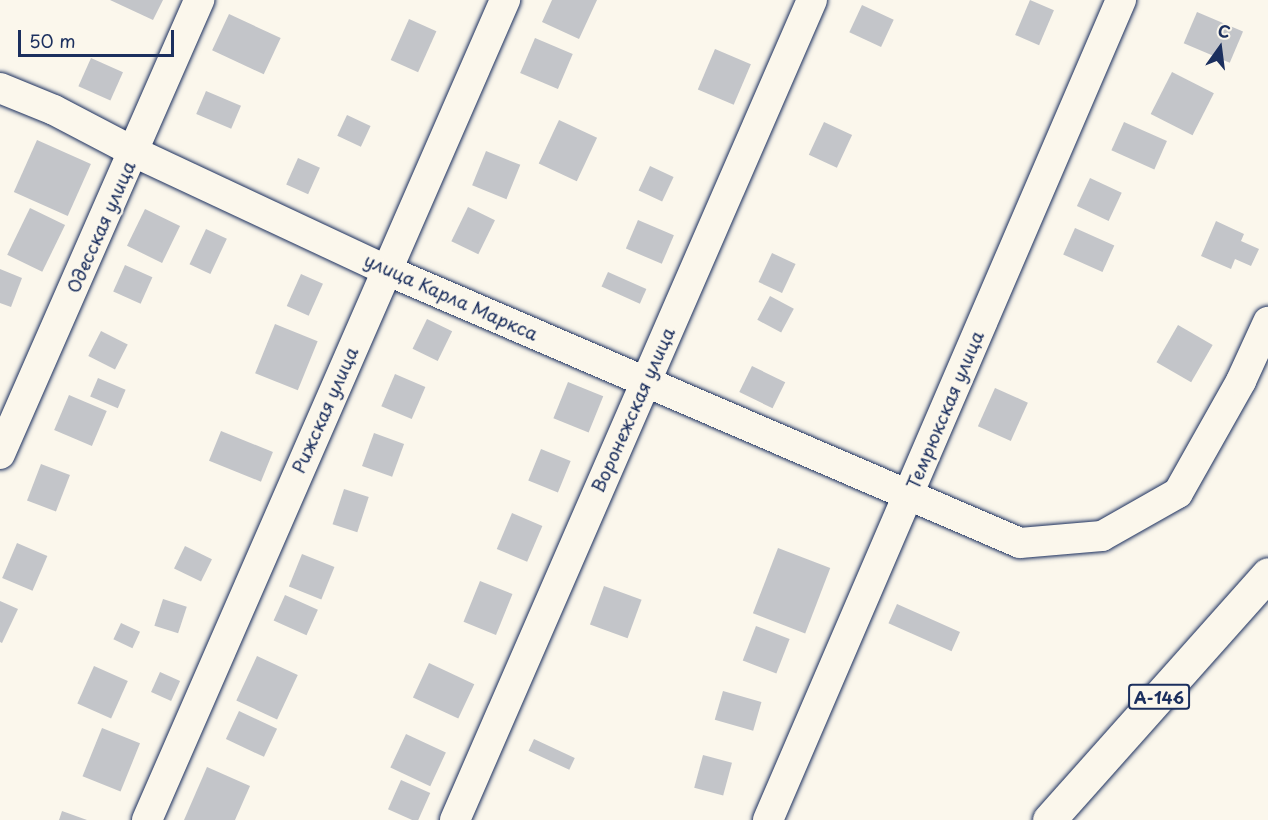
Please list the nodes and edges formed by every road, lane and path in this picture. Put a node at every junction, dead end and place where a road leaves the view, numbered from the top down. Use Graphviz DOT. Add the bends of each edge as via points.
graph roads {
  1 [pos="199,0"];
  2 [pos="505,0"];
  3 [pos="812,0"];
  4 [pos="1121,0"];
  5 [pos="0,88"];
  6 [pos="134,152"];
  7 [pos="386,270"];
  8 [pos="1268,322"];
  9 [pos="646,382"];
  10 [pos="0,454"];
  11 [pos="909,494"];
  12 [pos="1268,574"];
  13 [pos="147,820"];
  14 [pos="455,820"];
  15 [pos="768,820"];
  16 [pos="1049,820"];
  1 -- 6 [label="street, Одесская улица"];
  2 -- 7 [label="street, Рижская улица"];
  3 -- 9 [label="street, Воронежская улица"];
  4 -- 11 [label="street, Темрюкская улица"];
  5 -- 6 [label="street, улица Карла Маркса" via="54,110"];
  6 -- 7 [label="street, улица Карла Маркса"];
  6 -- 10 [label="street, Одесская улица"];
  7 -- 9 [label="street, улица Карла Маркса"];
  7 -- 13 [label="street, Рижская улица"];
  8 -- 11 [label="street, улица Карла Маркса" via="1241,381 1178,493 1102,536 1020,543"];
  9 -- 11 [label="street, улица Карла Маркса"];
  9 -- 14 [label="street, Воронежская улица"];
  11 -- 15 [label="street, Темрюкская улица"];
  12 -- 16 [label="highway, А-146"];
}
